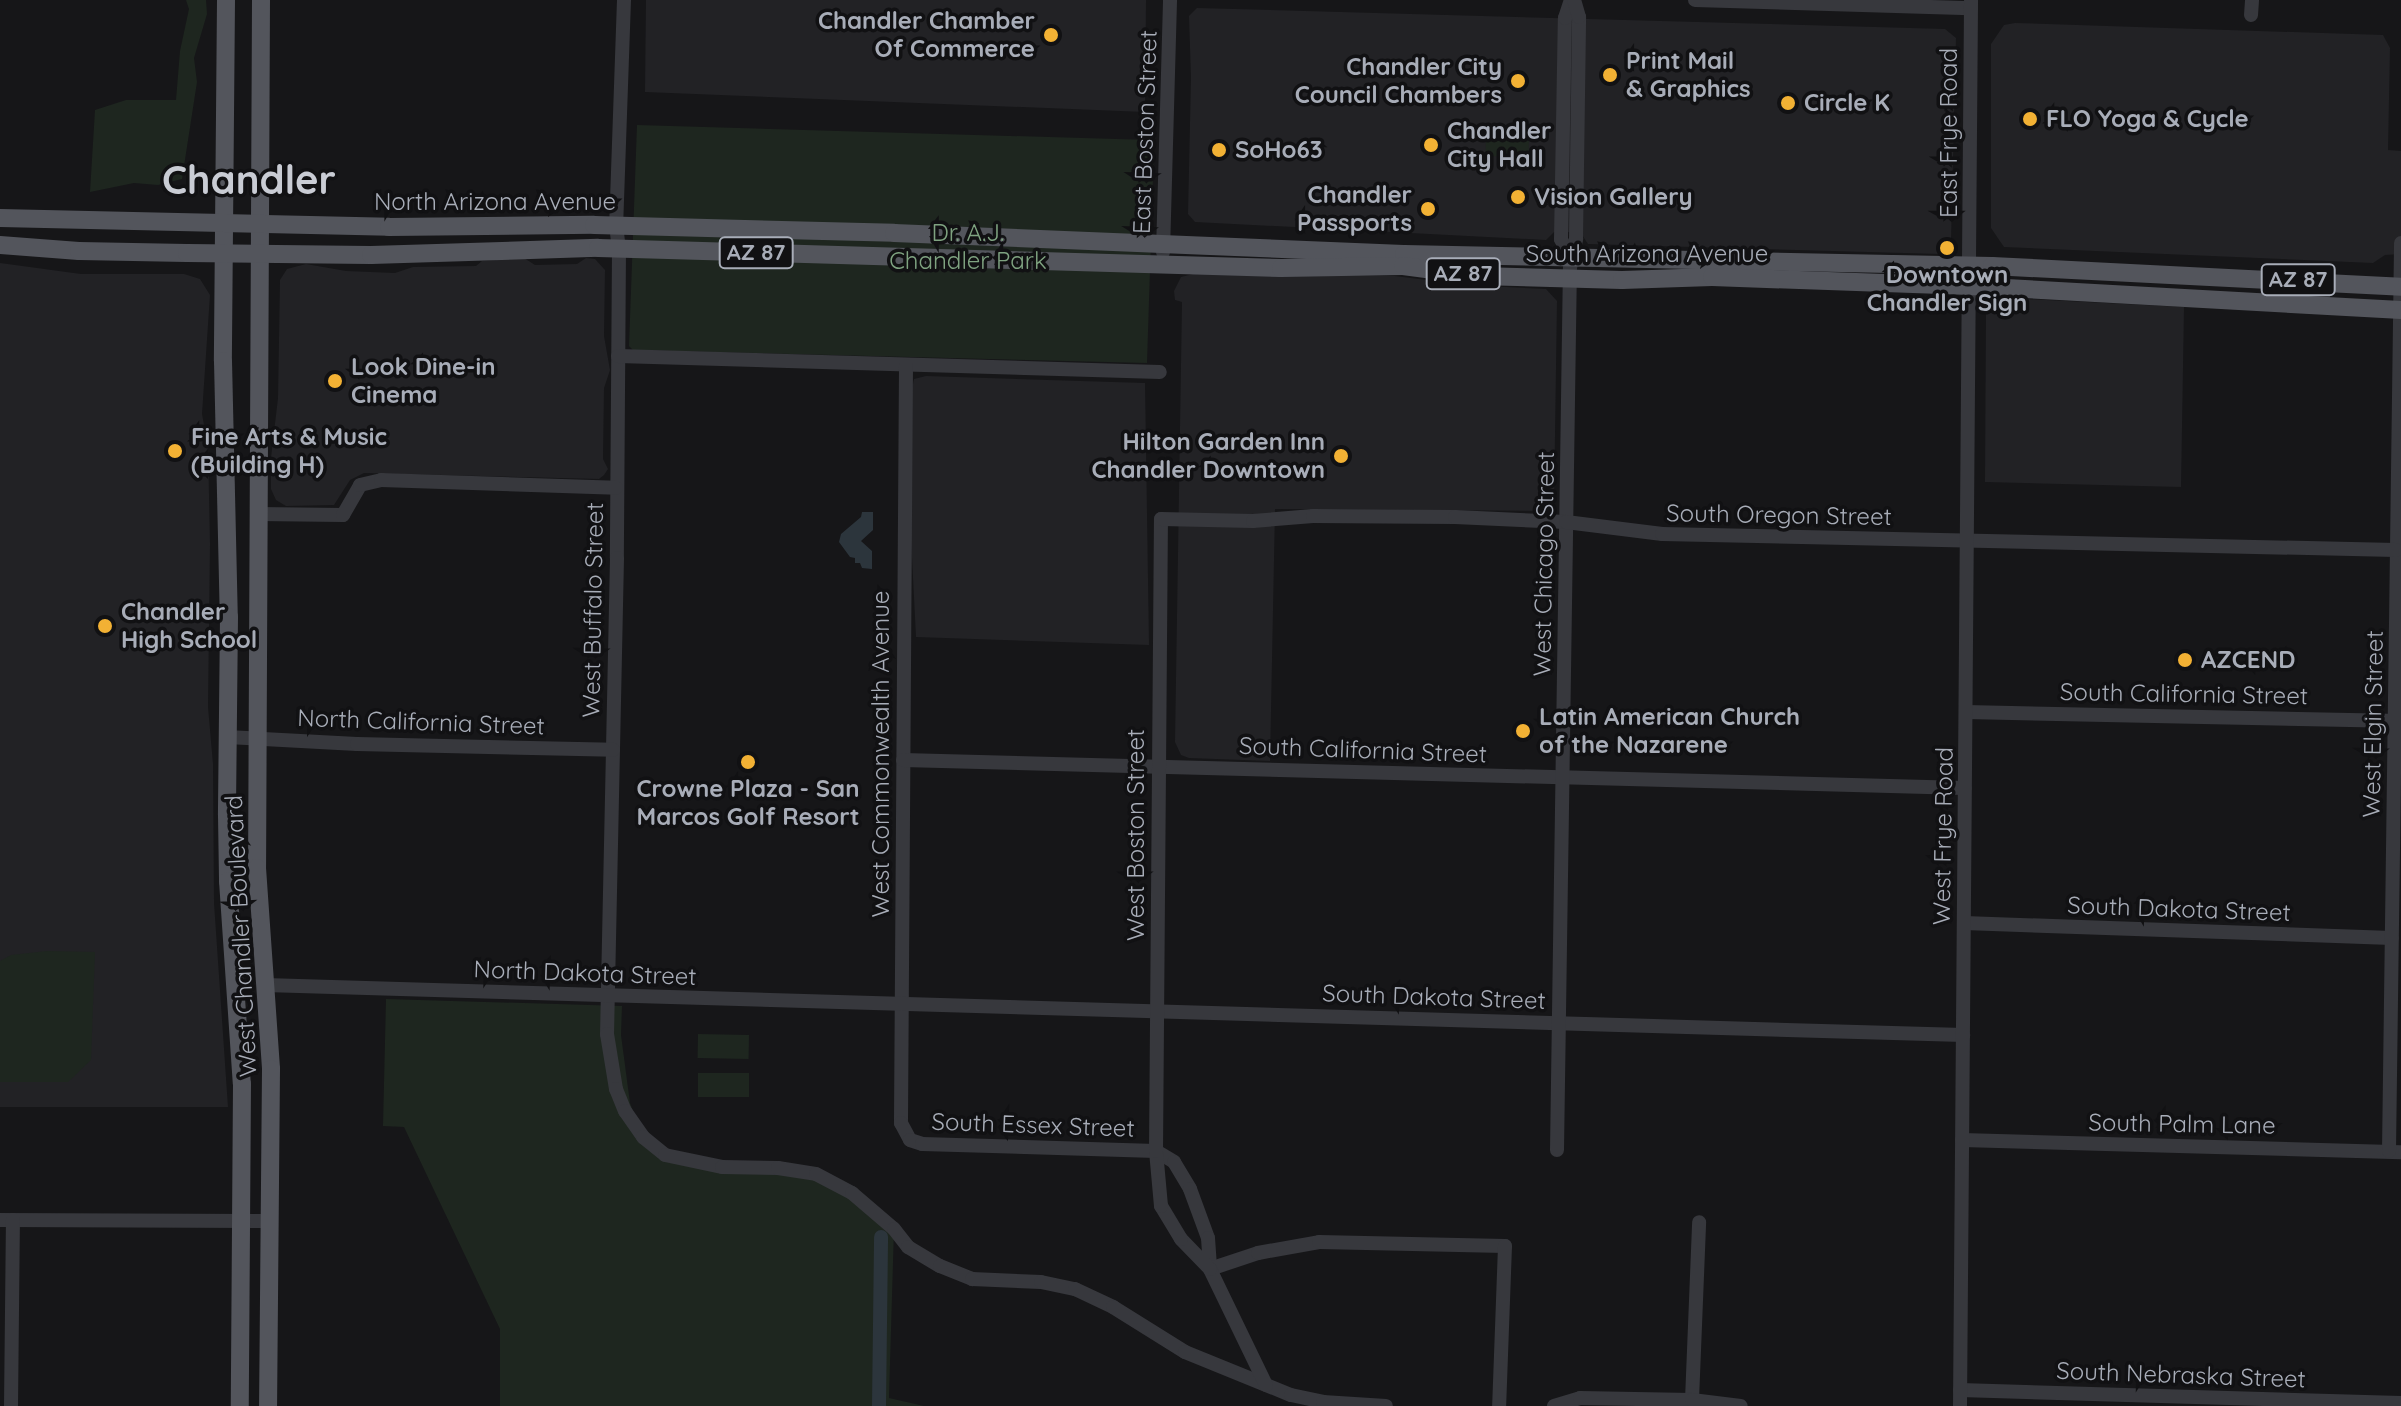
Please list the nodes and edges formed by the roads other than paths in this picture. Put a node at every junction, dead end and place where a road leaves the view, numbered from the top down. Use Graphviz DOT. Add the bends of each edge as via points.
graph roads {
  1 [pos="226,0"];
  2 [pos="261,0"];
  3 [pos="624,0"];
  4 [pos="1170,0"];
  5 [pos="1572,0"];
  6 [pos="1695,0"];
  7 [pos="1971,4"];
  8 [pos="0,218"];
  9 [pos="224,223"];
  10 [pos="260,223"];
  11 [pos="616,225"];
  12 [pos="894,233"];
  13 [pos="1164,242"];
  14 [pos="2401,243"];
  15 [pos="0,245"];
  16 [pos="619,249"];
  17 [pos="224,253"];
  18 [pos="259,253"];
  19 [pos="893,258"];
  20 [pos="1624,259"];
  21 [pos="1865,263"];
  22 [pos="1163,265"];
  23 [pos="1970,266"];
  24 [pos="1570,269"];
  25 [pos="2044,269"];
  26 [pos="1713,270"];
  27 [pos="2098,272"];
  28 [pos="1622,280"];
  29 [pos="1864,283"];
  30 [pos="1970,286"];
  31 [pos="2401,287"];
  32 [pos="2043,290"];
  33 [pos="2098,293"];
  34 [pos="2400,297"];
  35 [pos="2401,310"];
  36 [pos="618,356"];
  37 [pos="906,366"];
  38 [pos="1160,372"];
  39 [pos="616,488"];
  40 [pos="257,514"];
  41 [pos="1161,519"];
  42 [pos="1566,522"];
  43 [pos="1967,542"];
  44 [pos="2396,550"];
  45 [pos="2398,609"];
  46 [pos="1966,712"];
  47 [pos="2398,721"];
  48 [pos="227,737"];
  49 [pos="259,739"];
  50 [pos="613,750"];
  51 [pos="903,760"];
  52 [pos="1159,767"];
  53 [pos="1563,778"];
  54 [pos="1965,788"];
  55 [pos="1964,923"];
  56 [pos="2392,938"];
  57 [pos="265,985"];
  58 [pos="609,995"];
  59 [pos="903,1006"];
  60 [pos="1157,1011"];
  61 [pos="1559,1023"];
  62 [pos="1963,1035"];
  63 [pos="910,1140"];
  64 [pos="1962,1140"];
  65 [pos="1557,1150"];
  66 [pos="1156,1151"];
  67 [pos="2395,1152"];
  68 [pos="7,1220"];
  69 [pos="240,1221"];
  70 [pos="270,1221"];
  71 [pos="1699,1222"];
  72 [pos="1210,1269"];
  73 [pos="1266,1385"];
  74 [pos="1960,1398"];
  75 [pos="1692,1400"];
  76 [pos="2401,1403"];
  77 [pos="11,1406"];
  78 [pos="240,1406"];
  79 [pos="268,1406"];
  80 [pos="1386,1406"];
  81 [pos="1499,1406"];
  82 [pos="1554,1406"];
  83 [pos="1741,1406"];
  1 -- 9 [label="main road, West Chandler Boulevard"];
  2 -- 10 [label="main road, West Chandler Boulevard"];
  3 -- 11 [label="street, West Buffalo Street"];
  4 -- 13 [label="street, East Boston Street"];
  5 -- 24 [label="street, West Chicago Street" via="1579,17 1576,239"];
  6 -- 7 [label="street"];
  7 -- 23 [label="street, East Frye Road"];
  8 -- 9 [label="main road, North Arizona Avenue / AZ 87"];
  9 -- 10 [label="main road, North Arizona Avenue / AZ 87"];
  9 -- 17 [label="main road, West Chandler Boulevard"];
  10 -- 11 [label="main road, North Arizona Avenue / AZ 87"];
  10 -- 18 [label="main road, West Chandler Boulevard"];
  11 -- 12 [label="main road, North Arizona Avenue / AZ 87"];
  11 -- 16 [label="street, West Buffalo Street"];
  12 -- 13 [label="main road, South Arizona Avenue / AZ 87"];
  13 -- 22 [label="street, East Boston Street"];
  13 -- 24 [label="main road, South Arizona Avenue / AZ 87"];
  14 -- 31 [label="street, West Elgin Street"];
  15 -- 17 [label="main road, North Arizona Avenue / AZ 87"];
  16 -- 18 [label="main road, North Arizona Avenue / AZ 87"];
  16 -- 19 [label="main road, North Arizona Avenue / AZ 87"];
  16 -- 36 [label="street, West Buffalo Street"];
  17 -- 18 [label="main road, North Arizona Avenue / AZ 87"];
  17 -- 48 [label="main road, West Chandler Boulevard"];
  18 -- 40 [label="main road, West Chandler Boulevard"];
  19 -- 22 [label="main road, South Arizona Avenue / AZ 87"];
  20 -- 24 [label="main road, South Arizona Avenue / AZ 87"];
  20 -- 26 [label="main road, South Arizona Avenue / AZ 87"];
  20 -- 28 [label="main road"];
  21 -- 23 [label="main road, South Arizona Avenue / AZ 87"];
  21 -- 26 [label="main road, South Arizona Avenue / AZ 87"];
  21 -- 29 [label="main road"];
  22 -- 24 [label="main road, South Arizona Avenue / AZ 87" via="1403,266 1479,276"];
  23 -- 25 [label="main road, South Arizona Avenue / AZ 87"];
  23 -- 30 [label="street, West Frye Road"];
  24 -- 28 [label="main road, South Arizona Avenue / AZ 87"];
  24 -- 42 [label="street, West Chicago Street"];
  25 -- 27 [label="main road, South Arizona Avenue / AZ 87"];
  25 -- 32 [label="main road"];
  26 -- 28 [label="main road, South Arizona Avenue / AZ 87"];
  26 -- 29 [label="main road, South Arizona Avenue / AZ 87"];
  27 -- 31 [label="main road, South Arizona Avenue / AZ 87"];
  27 -- 33 [label="main road"];
  29 -- 30 [label="main road, South Arizona Avenue / AZ 87"];
  30 -- 32 [label="main road, South Arizona Avenue / AZ 87"];
  30 -- 43 [label="street, West Frye Road"];
  31 -- 34 [label="street, West Elgin Street"];
  32 -- 33 [label="main road, South Arizona Avenue / AZ 87"];
  33 -- 35 [label="main road, South Arizona Avenue / AZ 87"];
  34 -- 35 [label="street, West Elgin Street"];
  35 -- 44 [label="street, West Elgin Street"];
  36 -- 37 [label="street"];
  36 -- 39 [label="street, West Buffalo Street"];
  37 -- 38 [label="street"];
  37 -- 51 [label="street, West Commonwealth Avenue"];
  39 -- 40 [label="street" via="381,480 360,485 343,515"];
  39 -- 50 [label="street, West Buffalo Street"];
  40 -- 49 [label="main road, West Chandler Boulevard"];
  41 -- 42 [label="street, South Oregon Street" via="1360,516"];
  41 -- 52 [label="street, West Boston Street"];
  42 -- 43 [label="street, South Oregon Street" via="1662,534"];
  42 -- 53 [label="street, West Chicago Street"];
  43 -- 44 [label="street, South Oregon Street"];
  43 -- 46 [label="street, West Frye Road"];
  44 -- 45 [label="street, West Elgin Street"];
  45 -- 47 [label="street, West Elgin Street"];
  46 -- 47 [label="street, South California Street"];
  46 -- 54 [label="street, West Frye Road"];
  47 -- 56 [label="street, West Elgin Street"];
  48 -- 49 [label="street, North California Street"];
  48 -- 69 [label="main road, West Chandler Boulevard" via="228,881 242,1084"];
  49 -- 50 [label="street, North California Street"];
  49 -- 57 [label="main road, West Chandler Boulevard" via="257,868"];
  50 -- 58 [label="street, West Buffalo Street"];
  51 -- 52 [label="street, South California Street"];
  51 -- 59 [label="street, West Commonwealth Avenue"];
  52 -- 53 [label="street, South California Street"];
  52 -- 60 [label="street, West Boston Street"];
  53 -- 54 [label="street, South California Street"];
  53 -- 61 [label="street, West Chicago Street"];
  54 -- 55 [label="street, West Frye Road"];
  55 -- 56 [label="street, South Dakota Street"];
  55 -- 62 [label="street, West Frye Road"];
  56 -- 67 [label="street, West Elgin Street"];
  57 -- 58 [label="street, North Dakota Street"];
  57 -- 70 [label="main road, West Chandler Boulevard" via="271,1069"];
  58 -- 59 [label="street, North Dakota Street"];
  58 -- 73 [label="street, West Buffalo Street" via="607,1034 616,1089 643,1137 665,1155 722,1167 816,1174 852,1193 908,1247 940,1266 972,1279 1075,1289 1185,1352"];
  59 -- 60 [label="street, South Dakota Street"];
  59 -- 63 [label="street, West Commonwealth Avenue" via="901,1123"];
  60 -- 61 [label="street, South Dakota Street"];
  60 -- 66 [label="street, West Boston Street"];
  61 -- 62 [label="street, South Dakota Street"];
  61 -- 65 [label="street, West Chicago Street"];
  62 -- 64 [label="street, West Frye Road"];
  63 -- 66 [label="street, South Essex Street"];
  64 -- 67 [label="street, South Palm Lane"];
  64 -- 74 [label="street, West Frye Road"];
  66 -- 72 [label="street, West Boston Street" via="1174,1162 1190,1189 1208,1238"];
  66 -- 72 [label="street, West Boston Street" via="1166,1219"];
  68 -- 69 [label="street"];
  68 -- 77 [label="street"];
  69 -- 70 [label="street"];
  69 -- 78 [label="main road, West Chandler Boulevard"];
  70 -- 79 [label="main road, West Chandler Boulevard"];
  71 -- 75 [label="street"];
  72 -- 73 [label="street, West Boston Street"];
  72 -- 81 [label="street" via="1319,1242 1505,1246"];
  73 -- 80 [label="street, West Buffalo Street" via="1323,1402"];
  74 -- 76 [label="street, South Nebraska Street"];
  75 -- 82 [label="street" via="1580,1398"];
  75 -- 83 [label="street"];
}
